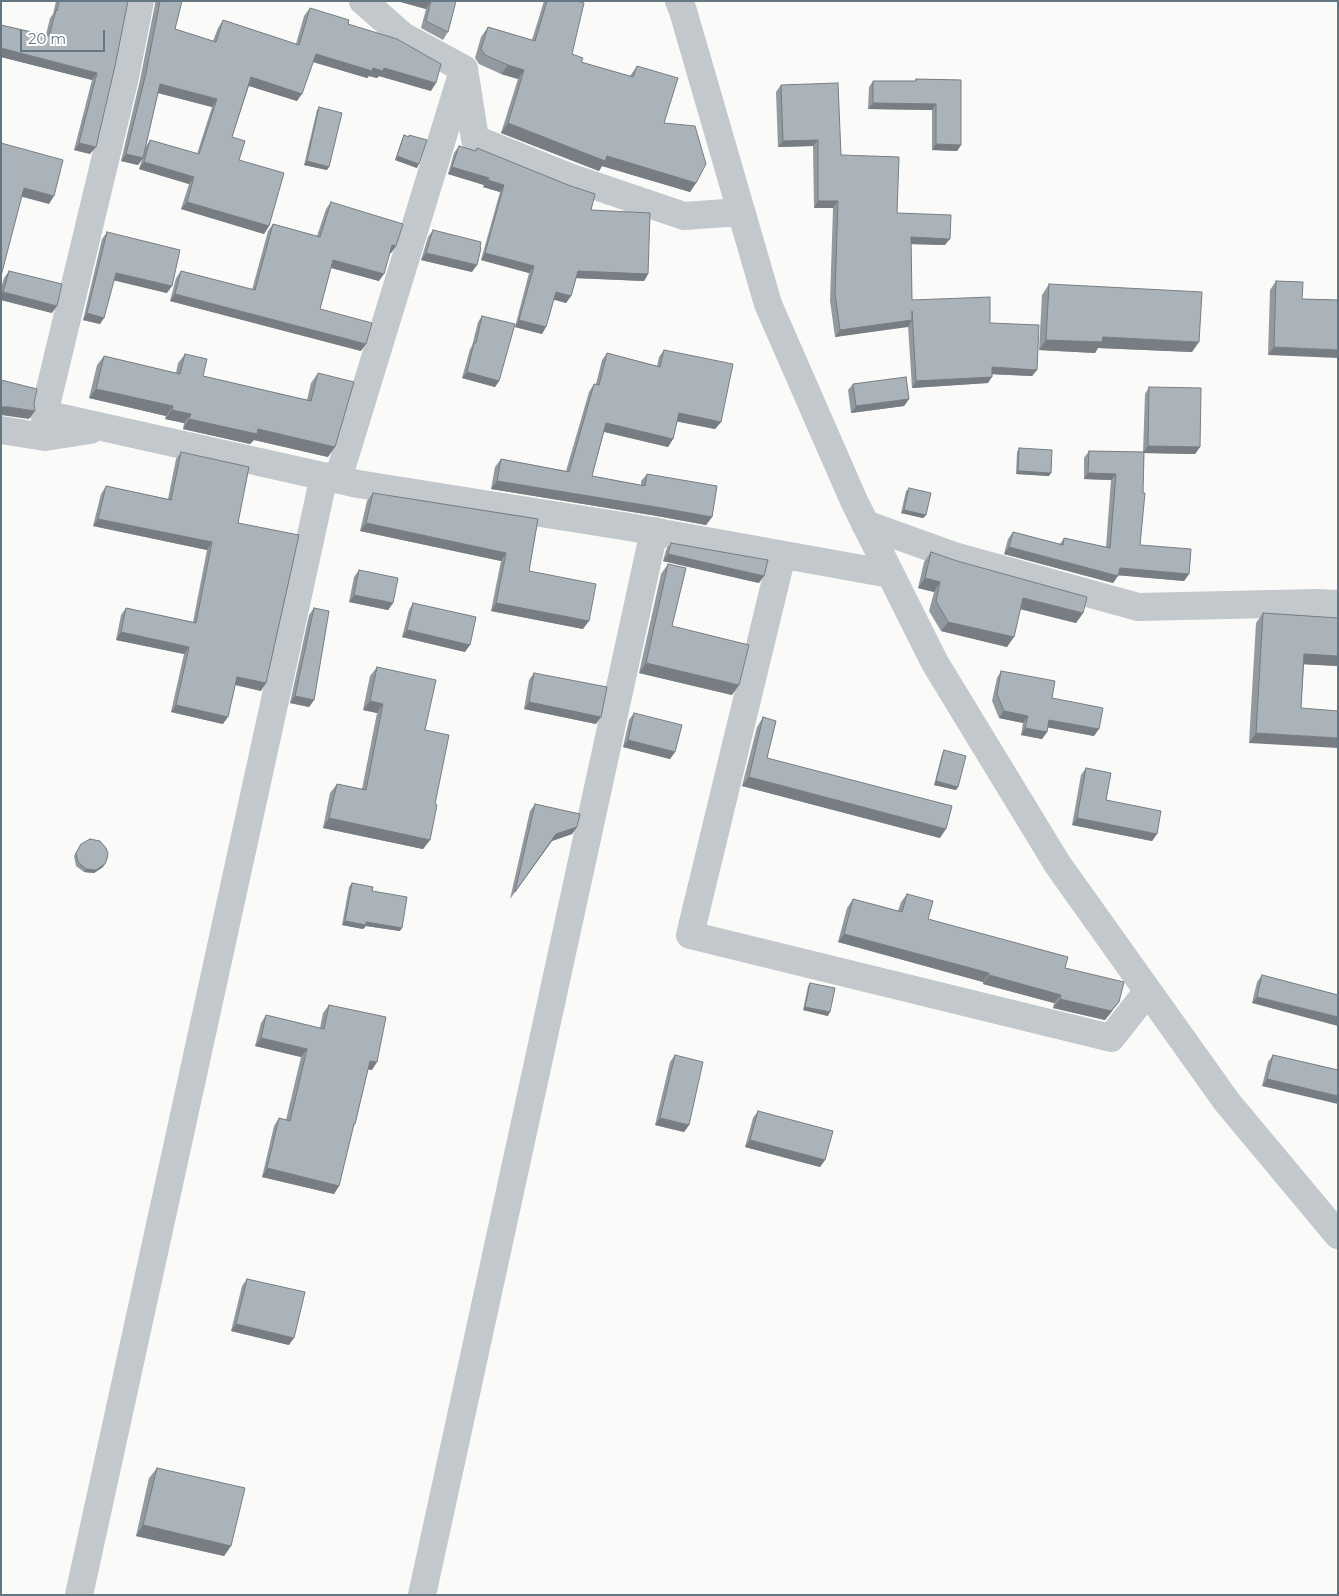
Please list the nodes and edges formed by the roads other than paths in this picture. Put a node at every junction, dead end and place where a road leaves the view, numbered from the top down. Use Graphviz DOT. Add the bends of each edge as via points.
graph roads {
  1 [pos="140,1"];
  2 [pos="363,1"];
  3 [pos="679,1"];
  4 [pos="464,69"];
  5 [pos="741,212"];
  6 [pos="106,428"];
  7 [pos="1,430"];
  8 [pos="331,478"];
  9 [pos="865,524"];
  10 [pos="654,531"];
  11 [pos="782,555"];
  12 [pos="890,574"];
  13 [pos="1338,604"];
  14 [pos="1148,991"];
  15 [pos="1338,1235"];
  16 [pos="80,1595"];
  17 [pos="422,1595"];
  1 -- 6 [label="street" via="125,77 44,414"];
  2 -- 4 [label="street" via="403,36"];
  3 -- 5 [label="street"];
  4 -- 5 [label="street" via="475,139 569,177 684,216"];
  4 -- 8 [label="street"];
  5 -- 9 [label="street" via="768,304"];
  6 -- 7 [label="street" via="45,436"];
  6 -- 8 [label="street"];
  8 -- 10 [label="street"];
  8 -- 16 [label="street"];
  9 -- 12 [label="street"];
  9 -- 13 [label="street" via="954,556 1138,607"];
  10 -- 11 [label="street"];
  10 -- 17 [label="street"];
  11 -- 12 [label="street"];
  11 -- 14 [label="street" via="690,935 1111,1038"];
  12 -- 14 [label="street" via="935,663 1005,781 1058,865"];
  14 -- 15 [label="street" via="1227,1102"];
}
